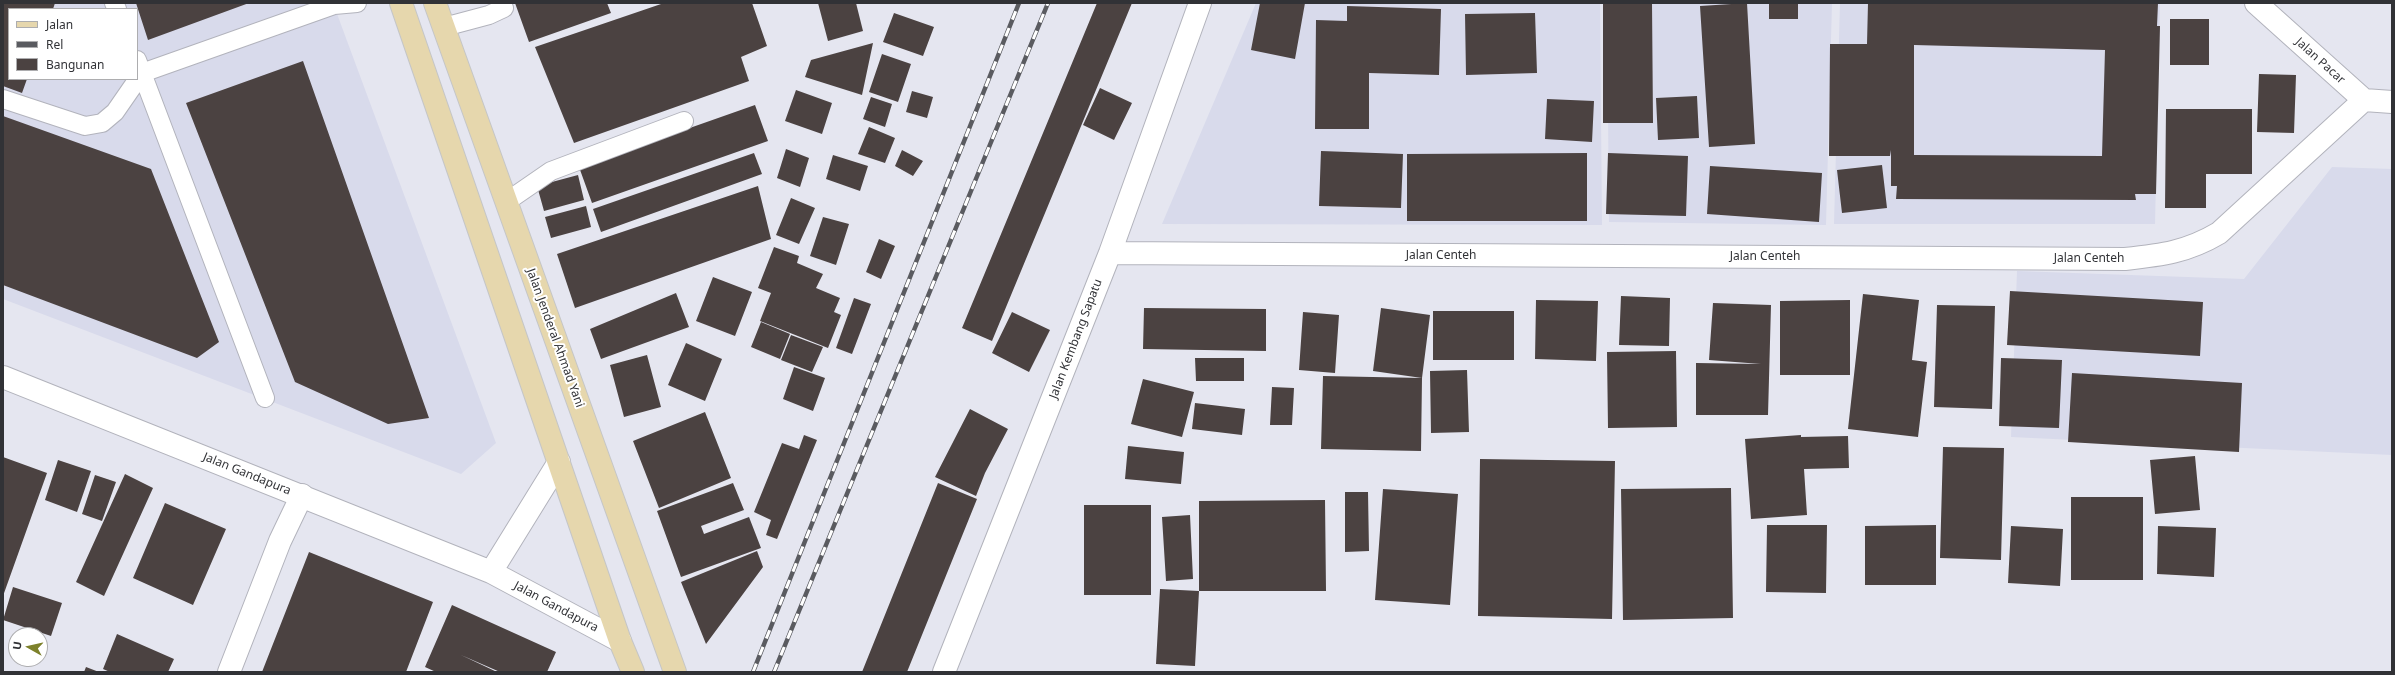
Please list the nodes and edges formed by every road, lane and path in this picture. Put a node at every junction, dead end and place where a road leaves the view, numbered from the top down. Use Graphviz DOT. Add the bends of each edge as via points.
graph roads {
  1 [pos="357,3"];
  2 [pos="401,3"];
  3 [pos="435,3"];
  4 [pos="1200,3"];
  5 [pos="2256,3"];
  6 [pos="504,8"];
  7 [pos="444,27"];
  8 [pos="139,67"];
  9 [pos="132,80"];
  10 [pos="3,99"];
  11 [pos="2364,100"];
  12 [pos="2392,102"];
  13 [pos="684,121"];
  14 [pos="506,202"];
  15 [pos="1110,253"];
  16 [pos="4,381"];
  17 [pos="265,398"];
  18 [pos="559,462"];
  19 [pos="302,495"];
  20 [pos="491,572"];
  21 [pos="620,641"];
  22 [pos="630,670"];
  23 [pos="229,672"];
  24 [pos="675,672"];
  25 [pos="944,672"];
  1 -- 8 [label="lane" via="334,5"];
  2 -- 18 [label="main road"];
  3 -- 7 [label="main road, Jalan Jenderal Ahmad Yani"];
  4 -- 15 [label="street, Jalan Kembang Sapatu"];
  5 -- 11 [label="street, Jalan Pacar"];
  6 -- 7 [label="lane" via="489,15"];
  7 -- 14 [label="main road, Jalan Jenderal Ahmad Yani"];
  8 -- 17 [label="lane"];
  9 -- 10 [label="lane" via="115,112 102,123 84,126"];
  11 -- 12 [label="street"];
  11 -- 15 [label="street, Jalan Centeh" via="2220,233 2198,245 2168,254 2117,259"];
  13 -- 14 [label="lane" via="550,171"];
  14 -- 24 [label="main road, Jalan Jenderal Ahmad Yani"];
  15 -- 25 [label="street, Jalan Kembang Sapatu"];
  16 -- 19 [label="street, Jalan Gandapura"];
  18 -- 20 [label="street"];
  18 -- 21 [label="main road"];
  19 -- 20 [label="street, Jalan Gandapura"];
  19 -- 23 [label="street" via="280,541"];
  20 -- 21 [label="street, Jalan Gandapura"];
  21 -- 22 [label="main road"];
}
